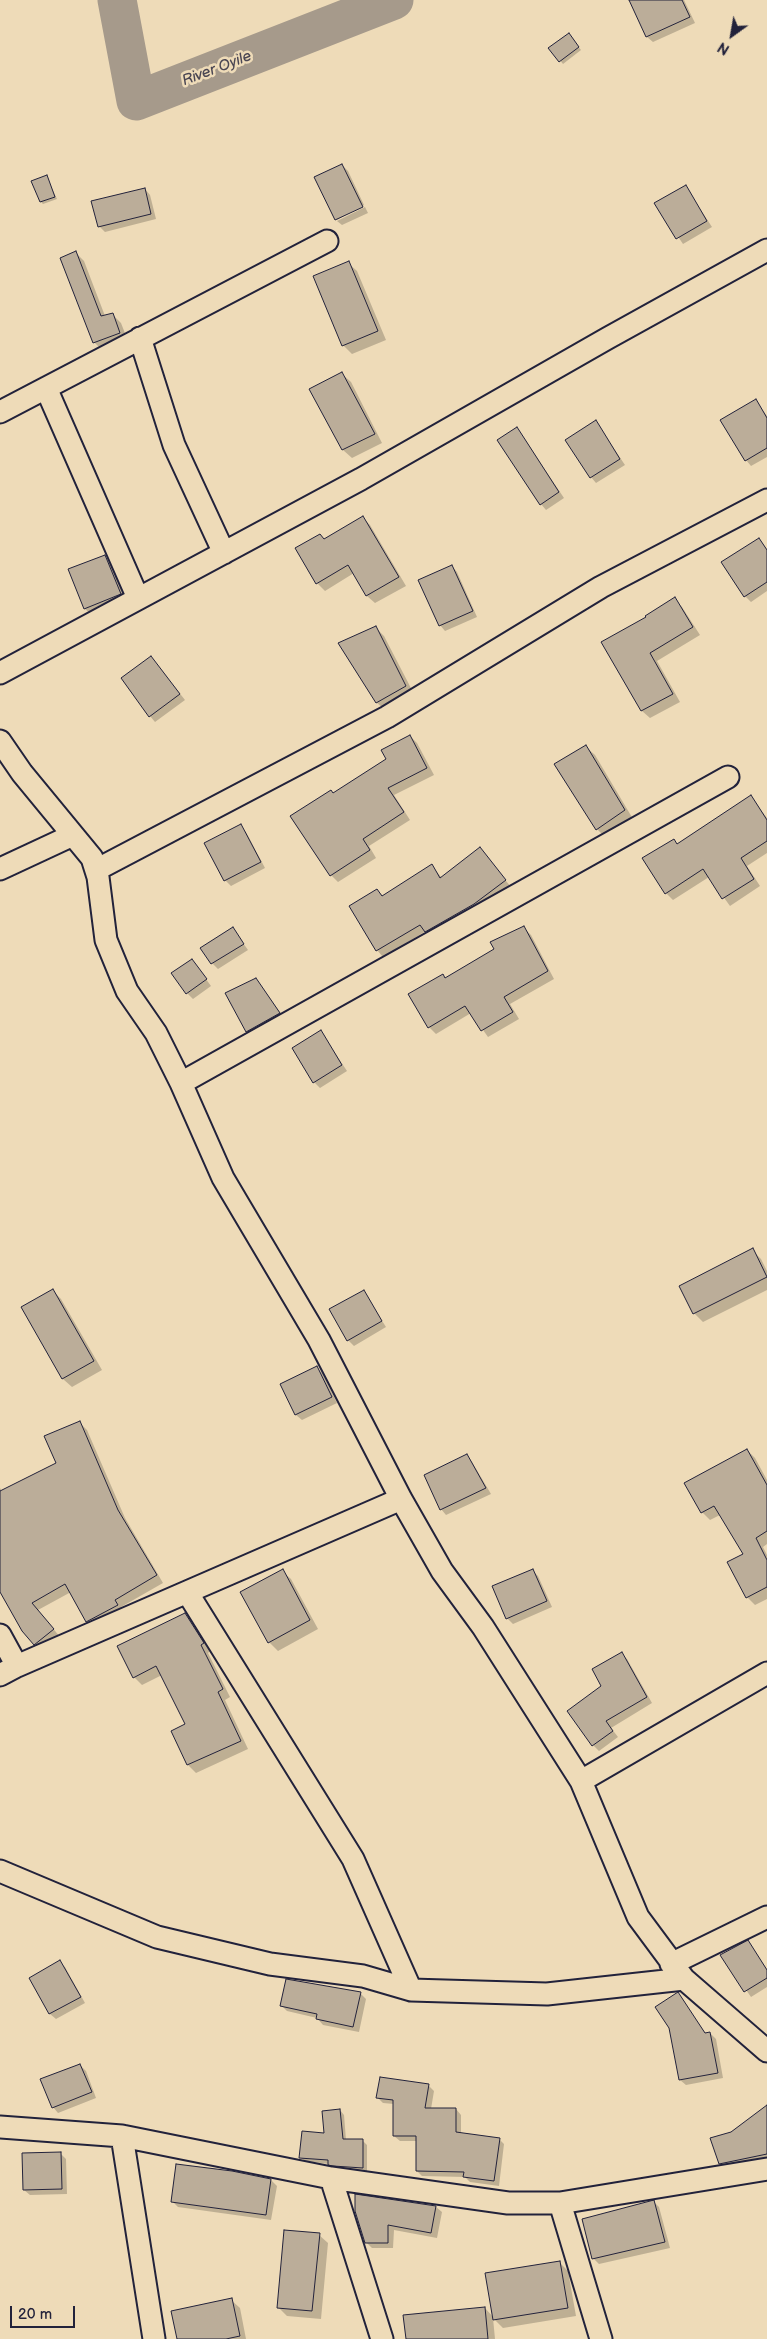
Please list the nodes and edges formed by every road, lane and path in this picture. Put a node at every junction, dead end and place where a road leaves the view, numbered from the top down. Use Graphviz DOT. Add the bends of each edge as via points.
graph roads {
  1 [pos="327,241"];
  2 [pos="767,250"];
  3 [pos="140,338"];
  4 [pos="46,388"];
  5 [pos="0,412"];
  6 [pos="767,500"];
  7 [pos="224,553"];
  8 [pos="138,598"];
  9 [pos="0,673"];
  10 [pos="0,741"];
  11 [pos="728,778"];
  12 [pos="73,836"];
  13 [pos="0,869"];
  14 [pos="96,870"];
  15 [pos="182,1083"];
  16 [pos="401,1499"];
  17 [pos="187,1592"];
  18 [pos="0,1635"];
  19 [pos="8,1671"];
  20 [pos="767,1673"];
  21 [pos="581,1781"];
  22 [pos="0,1871"];
  23 [pos="767,1917"];
  24 [pos="678,1971"];
  25 [pos="411,1990"];
  26 [pos="767,2051"];
  27 [pos="0,2127"];
  28 [pos="122,2136"];
  29 [pos="767,2169"];
  30 [pos="331,2178"];
  31 [pos="560,2203"];
  32 [pos="154,2339"];
  33 [pos="382,2339"];
  34 [pos="601,2339"];
  1 -- 3 [label="street"];
  2 -- 7 [label="street"];
  3 -- 4 [label="street"];
  3 -- 7 [label="street" via="174,445"];
  4 -- 5 [label="street"];
  4 -- 8 [label="street"];
  6 -- 14 [label="street" via="601,587 387,717"];
  7 -- 8 [label="street"];
  8 -- 9 [label="street"];
  10 -- 12 [label="street"];
  11 -- 15 [label="street"];
  12 -- 13 [label="street"];
  12 -- 14 [label="street" via="92,858"];
  14 -- 15 [label="street" via="106,940 128,991 156,1032"];
  15 -- 16 [label="street" via="223,1178 319,1340"];
  16 -- 17 [label="street"];
  16 -- 21 [label="street" via="442,1571 483,1626"];
  17 -- 19 [label="street"];
  17 -- 25 [label="street" via="353,1859"];
  18 -- 19 [label="street"];
  20 -- 21 [label="street"];
  21 -- 24 [label="street" via="638,1917"];
  22 -- 25 [label="street" via="157,1937 270,1964 364,1976"];
  23 -- 24 [label="street"];
  24 -- 25 [label="street" via="548,1994"];
  24 -- 26 [label="street"];
  27 -- 28 [label="street"];
  28 -- 30 [label="street"];
  28 -- 32 [label="street"];
  29 -- 31 [label="street"];
  30 -- 31 [label="street" via="508,2203"];
  30 -- 33 [label="street"];
  31 -- 34 [label="street"];
}
